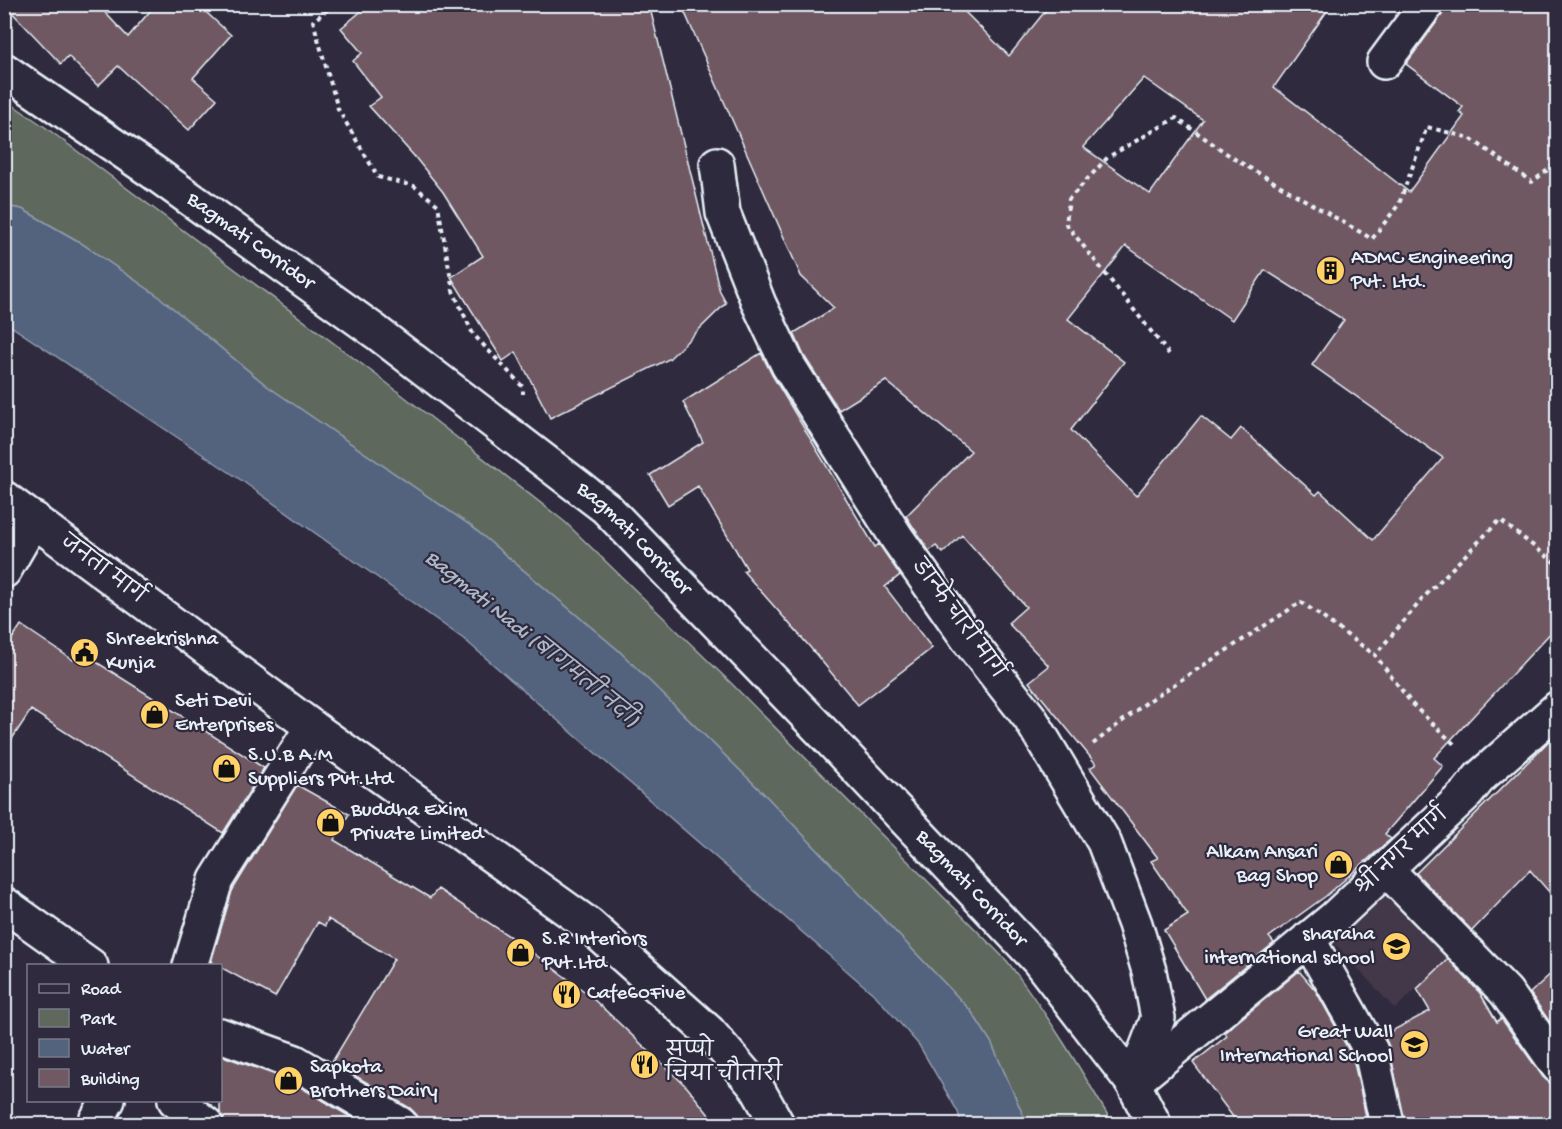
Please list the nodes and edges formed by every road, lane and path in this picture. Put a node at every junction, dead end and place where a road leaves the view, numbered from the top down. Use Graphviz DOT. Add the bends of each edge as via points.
graph roads {
  1 [pos="335,4"];
  2 [pos="1427,4"];
  3 [pos="1384,62"];
  4 [pos="4,70"];
  5 [pos="1557,162"];
  6 [pos="717,164"];
  7 [pos="1168,354"];
  8 [pos="524,445"];
  9 [pos="4,498"];
  10 [pos="34,519"];
  11 [pos="1557,565"];
  12 [pos="4,571"];
  13 [pos="1374,655"];
  14 [pos="1557,708"];
  15 [pos="312,727"];
  16 [pos="1480,777"];
  17 [pos="1072,787"];
  18 [pos="1386,869"];
  19 [pos="8,915"];
  20 [pos="1308,939"];
  21 [pos="88,964"];
  22 [pos="191,964"];
  23 [pos="222,1036"];
  24 [pos="1557,1066"];
  25 [pos="1133,1083"];
  26 [pos="107,1102"];
  27 [pos="176,1102"];
  28 [pos="93,1125"];
  29 [pos="206,1125"];
  30 [pos="400,1125"];
  31 [pos="777,1125"];
  32 [pos="1154,1125"];
  33 [pos="1387,1125"];
  1 -- 8 [label="path" via="313,21 338,109 378,177 414,186 438,205 453,291 473,334 524,387"];
  2 -- 3 [label="street"];
  4 -- 8 [label="street, Bagmati Corridor" via="376,332"];
  5 -- 7 [label="path" via="1532,182 1470,138 1427,127 1400,204 1372,238 1236,160 1176,118 1108,157 1069,198 1066,224"];
  6 -- 17 [label="street, डान्फे चारी मार्ग" via="723,213 788,365 897,538 970,642 1030,718"];
  8 -- 25 [label="street, Bagmati Corridor" via="606,508 831,741 1038,960"];
  9 -- 10 [label="street, जनता मार्ग"];
  10 -- 12 [label="street"];
  10 -- 15 [label="street, जनता मार्ग"];
  11 -- 13 [label="path" via="1500,520"];
  13 -- 16 [label="path" via="1413,705 1465,752"];
  13 -- 17 [label="path" via="1301,602 1147,702 1078,753"];
  14 -- 16 [label="street, श्री नगर मार्ग"];
  15 -- 22 [label="street" via="216,880"];
  15 -- 31 [label="street, जनता मार्ग" via="590,925 709,1032 758,1089"];
  16 -- 18 [label="street, श्री नगर मार्ग"];
  17 -- 25 [label="street, डान्फे चारी मार्ग" via="1104,842 1149,971 1158,1018"];
  18 -- 20 [label="street, श्री नगर मार्ग"];
  18 -- 24 [label="street" via="1506,992"];
  19 -- 21 [label="street"];
  20 -- 25 [label="street, श्री नगर मार्ग"];
  20 -- 33 [label="street" via="1371,1051"];
  23 -- 30 [label="street" via="295,1062"];
  25 -- 32 [label="street, Bagmati Corridor"];
  26 -- 28 [label="street"];
  27 -- 29 [label="street"];
}
